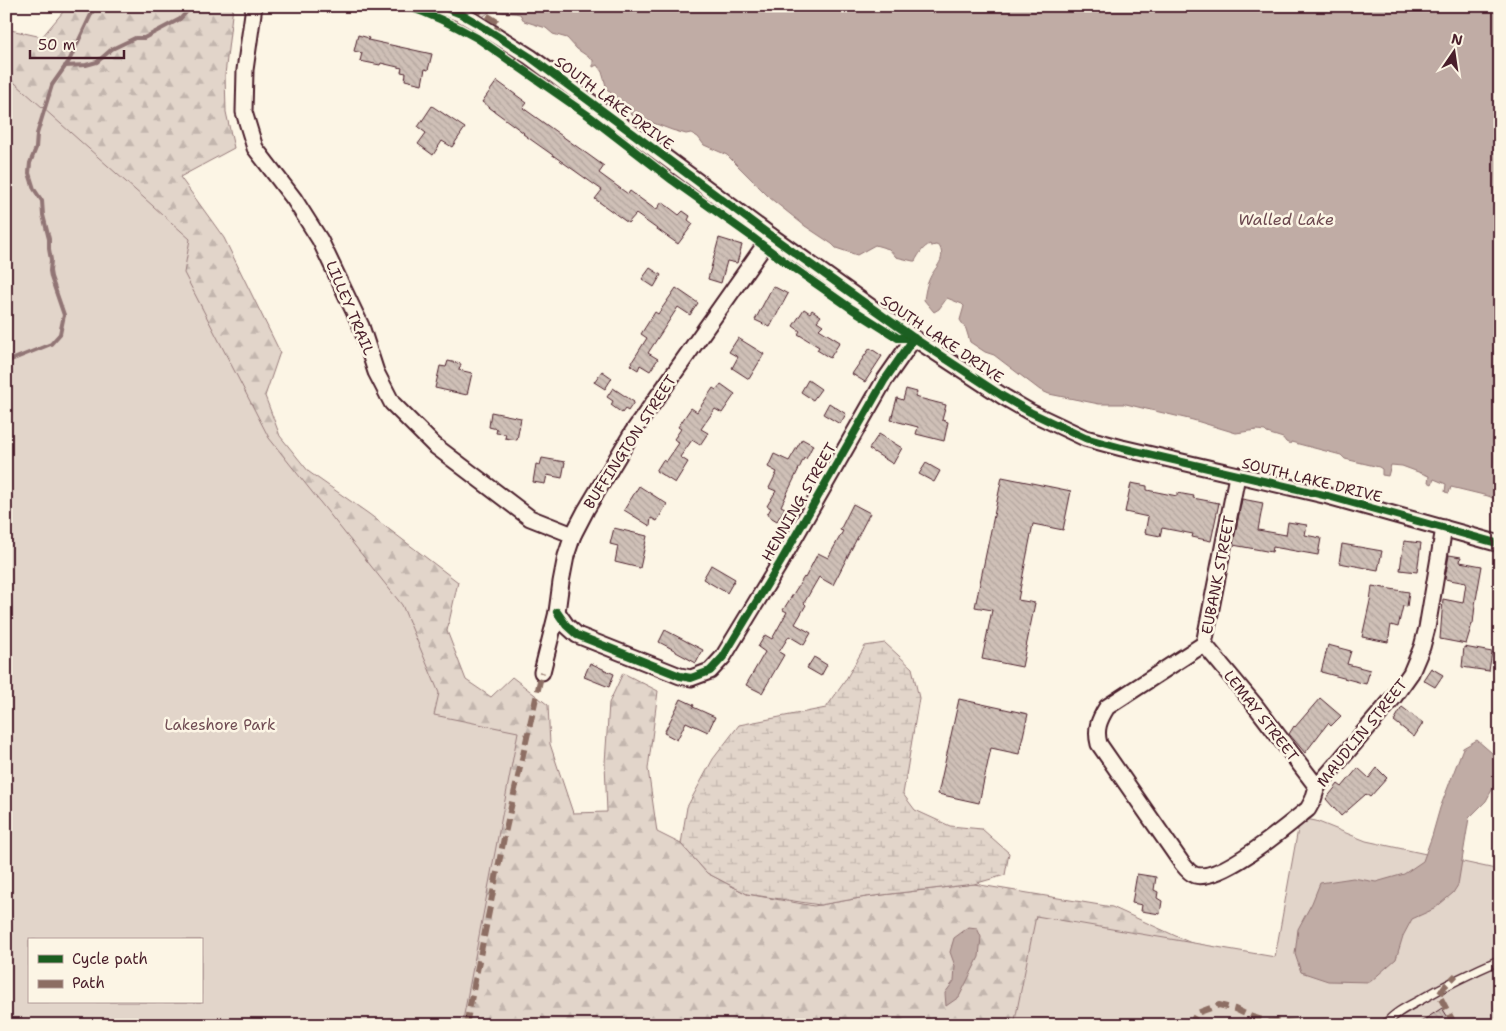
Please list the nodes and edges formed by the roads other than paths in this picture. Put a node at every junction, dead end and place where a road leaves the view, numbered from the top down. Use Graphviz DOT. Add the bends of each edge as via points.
graph roads {
  1 [pos="254,6"];
  2 [pos="441,6"];
  3 [pos="771,236"];
  4 [pos="914,338"];
  5 [pos="1236,476"];
  6 [pos="1444,528"];
  7 [pos="573,535"];
  8 [pos="1500,544"];
  9 [pos="557,612"];
  10 [pos="1204,644"];
  11 [pos="542,672"];
  12 [pos="1316,787"];
  13 [pos="1196,875"];
  14 [pos="1500,960"];
  15 [pos="1385,1025"];
  1 -- 7 [label="street, LILLEY TRAIL" via="244,112 255,148 320,240 361,326 376,372 392,403 434,445 522,513"];
  2 -- 3 [label="street, SOUTH LAKE DRIVE" via="475,22 530,57"];
  3 -- 4 [label="street, SOUTH LAKE DRIVE"];
  3 -- 7 [label="street, BUFFINGTON STREET" via="632,433"];
  4 -- 5 [label="street, SOUTH LAKE DRIVE" via="1004,397 1085,438"];
  4 -- 9 [label="street, HENNING STREET" via="884,381 723,657 710,672 691,678 680,676 577,635"];
  5 -- 6 [label="street, SOUTH LAKE DRIVE" via="1328,496"];
  5 -- 10 [label="street, EUBANK STREET"];
  6 -- 8 [label="street, SOUTH LAKE DRIVE"];
  6 -- 12 [label="street, MAUDLIN STREET" via="1422,647 1411,673"];
  7 -- 9 [label="street, BUFFINGTON STREET" via="560,582"];
  9 -- 11 [label="street, BUFFINGTON STREET"];
  10 -- 12 [label="street, LEMAY STREET"];
  10 -- 13 [label="street, EUBANK STREET" via="1106,707 1096,733 1099,744 1181,862"];
  12 -- 13 [label="street, MAUDLIN STREET" via="1308,809 1250,854 1224,870 1205,876"];
  14 -- 15 [label="lane" via="1399,1012"];
}
